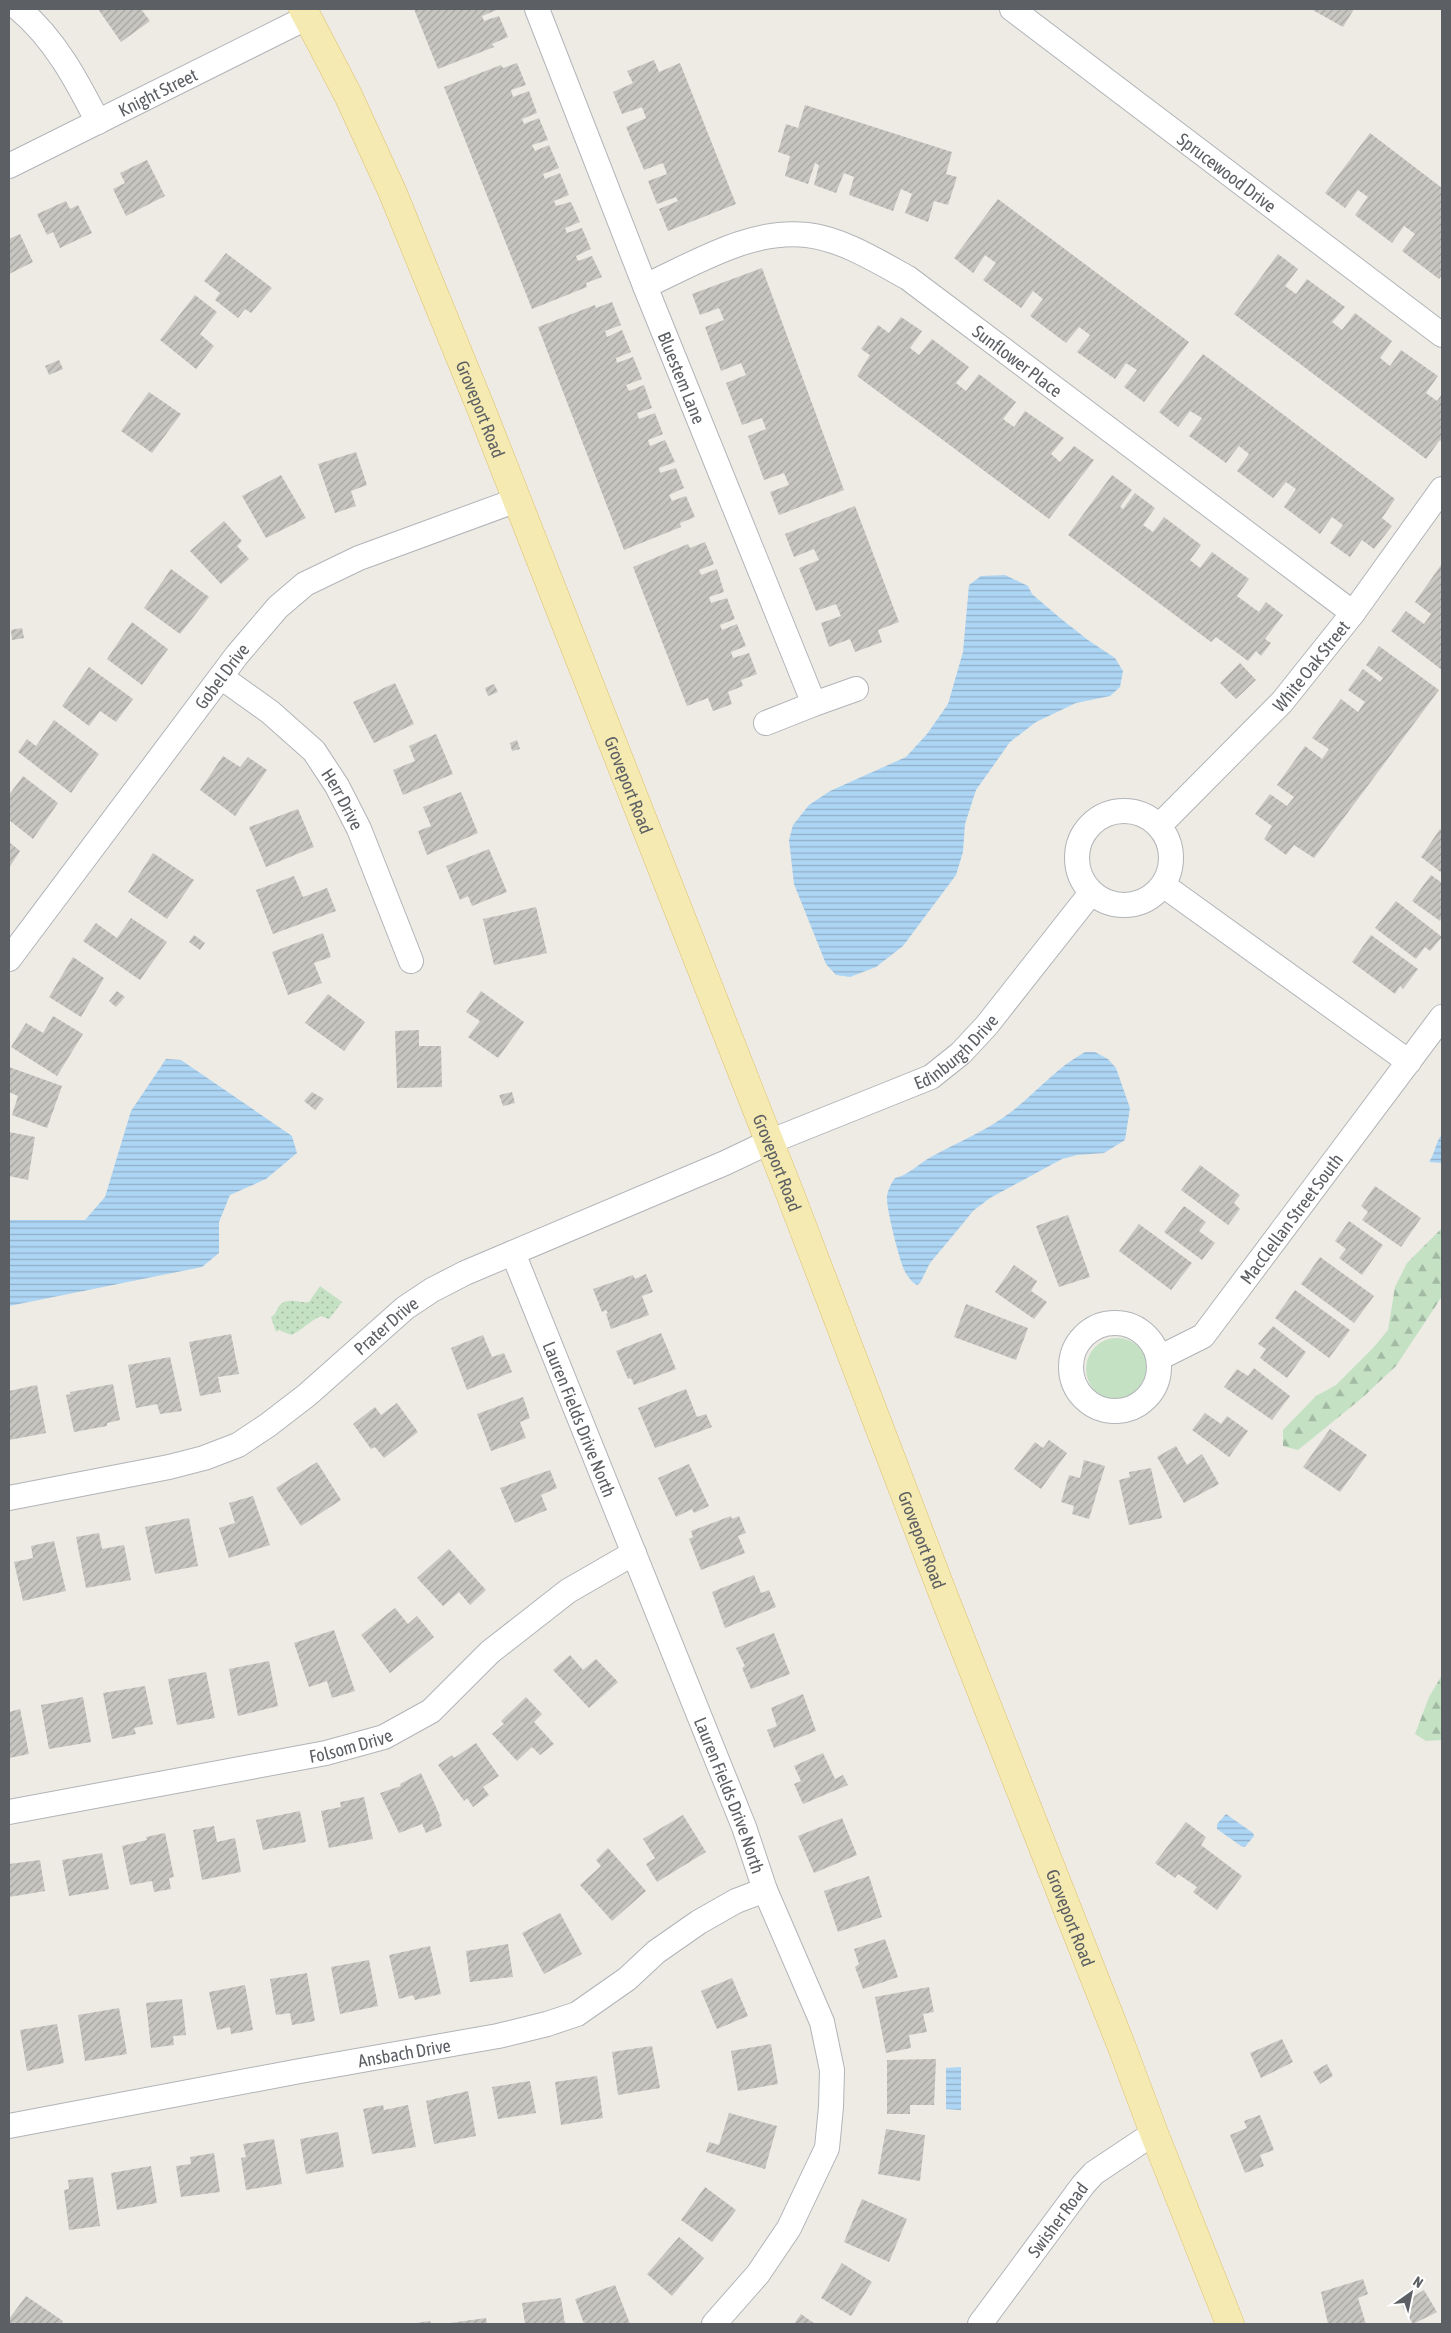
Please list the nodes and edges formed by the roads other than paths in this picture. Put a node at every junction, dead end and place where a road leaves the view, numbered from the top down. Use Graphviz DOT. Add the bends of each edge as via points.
graph roads {
  1 [pos="19,9"];
  2 [pos="538,9"];
  3 [pos="1012,9"];
  4 [pos="305,13"];
  5 [pos="98,122"];
  6 [pos="9,166"];
  7 [pos="644,286"];
  8 [pos="1442,335"];
  9 [pos="1442,489"];
  10 [pos="517,500"];
  11 [pos="1352,612"];
  12 [pos="221,676"];
  13 [pos="856,689"];
  14 [pos="814,704"];
  15 [pos="766,724"];
  16 [pos="1159,826"];
  17 [pos="1163,885"];
  18 [pos="1091,893"];
  19 [pos="9,959"];
  20 [pos="411,961"];
  21 [pos="1442,1017"];
  22 [pos="1409,1062"];
  23 [pos="769,1142"];
  24 [pos="514,1253"];
  25 [pos="1159,1358"];
  26 [pos="9,1498"];
  27 [pos="634,1553"];
  28 [pos="9,1812"];
  29 [pos="765,1890"];
  30 [pos="9,2126"];
  31 [pos="1154,2133"];
  32 [pos="714,2324"];
  33 [pos="980,2324"];
  34 [pos="1230,2324"];
  1 -- 5 [label="street" via="41,30 74,73"];
  2 -- 7 [label="street, Bluestem Lane"];
  3 -- 8 [label="street, Sprucewood Drive"];
  4 -- 5 [label="street, Knight Street"];
  4 -- 10 [label="main road, Groveport Road" via="348,95 392,191"];
  5 -- 6 [label="street, Knight Street"];
  7 -- 11 [label="street, Sunflower Place" via="765,236 806,235 857,250 908,278"];
  7 -- 14 [label="street, Bluestem Lane"];
  9 -- 11 [label="street, White Oak Street"];
  10 -- 12 [label="street, Gobel Drive" via="359,558 305,584 252,635"];
  10 -- 23 [label="main road, Groveport Road"];
  11 -- 16 [label="street, White Oak Street" via="1282,702"];
  12 -- 19 [label="street, Gobel Drive"];
  12 -- 20 [label="street, Herr Drive" via="270,712 314,752 337,786 359,828"];
  13 -- 14 [label="street"];
  14 -- 15 [label="street"];
  16 -- 17 [label="street" via="1168,839 1172,855 1170,871"];
  16 -- 18 [label="street" via="1147,816 1125,811 1103,816 1091,824 1077,851 1077,866"];
  17 -- 18 [label="street" via="1152,897 1137,904 1121,906 1105,902"];
  17 -- 22 [label="street"];
  18 -- 23 [label="street, Edinburgh Drive" via="987,1025 961,1053 931,1077"];
  21 -- 22 [label="street, MacClellan Street South"];
  22 -- 25 [label="street, MacClellan Street South" via="1203,1336"];
  23 -- 24 [label="street, Prater Drive"];
  23 -- 31 [label="main road, Groveport Road"];
  24 -- 26 [label="street, Prater Drive" via="465,1272 405,1308 307,1395 238,1445 169,1467"];
  24 -- 27 [label="street, Lauren Fields Drive North"];
  27 -- 28 [label="street, Folsom Drive" via="568,1591 490,1652 431,1711 384,1737 326,1753"];
  27 -- 29 [label="street, Lauren Fields Drive North" via="744,1827"];
  29 -- 30 [label="street, Ansbach Drive" via="736,1900 699,1922 577,2014 547,2024 498,2036"];
  29 -- 32 [label="street, Lauren Fields Drive North" via="822,2022 832,2070 832,2108 827,2148 789,2228 758,2274"];
  31 -- 33 [label="street, Swisher Road" via="1086,2181"];
  31 -- 34 [label="main road, Groveport Road"];
}
